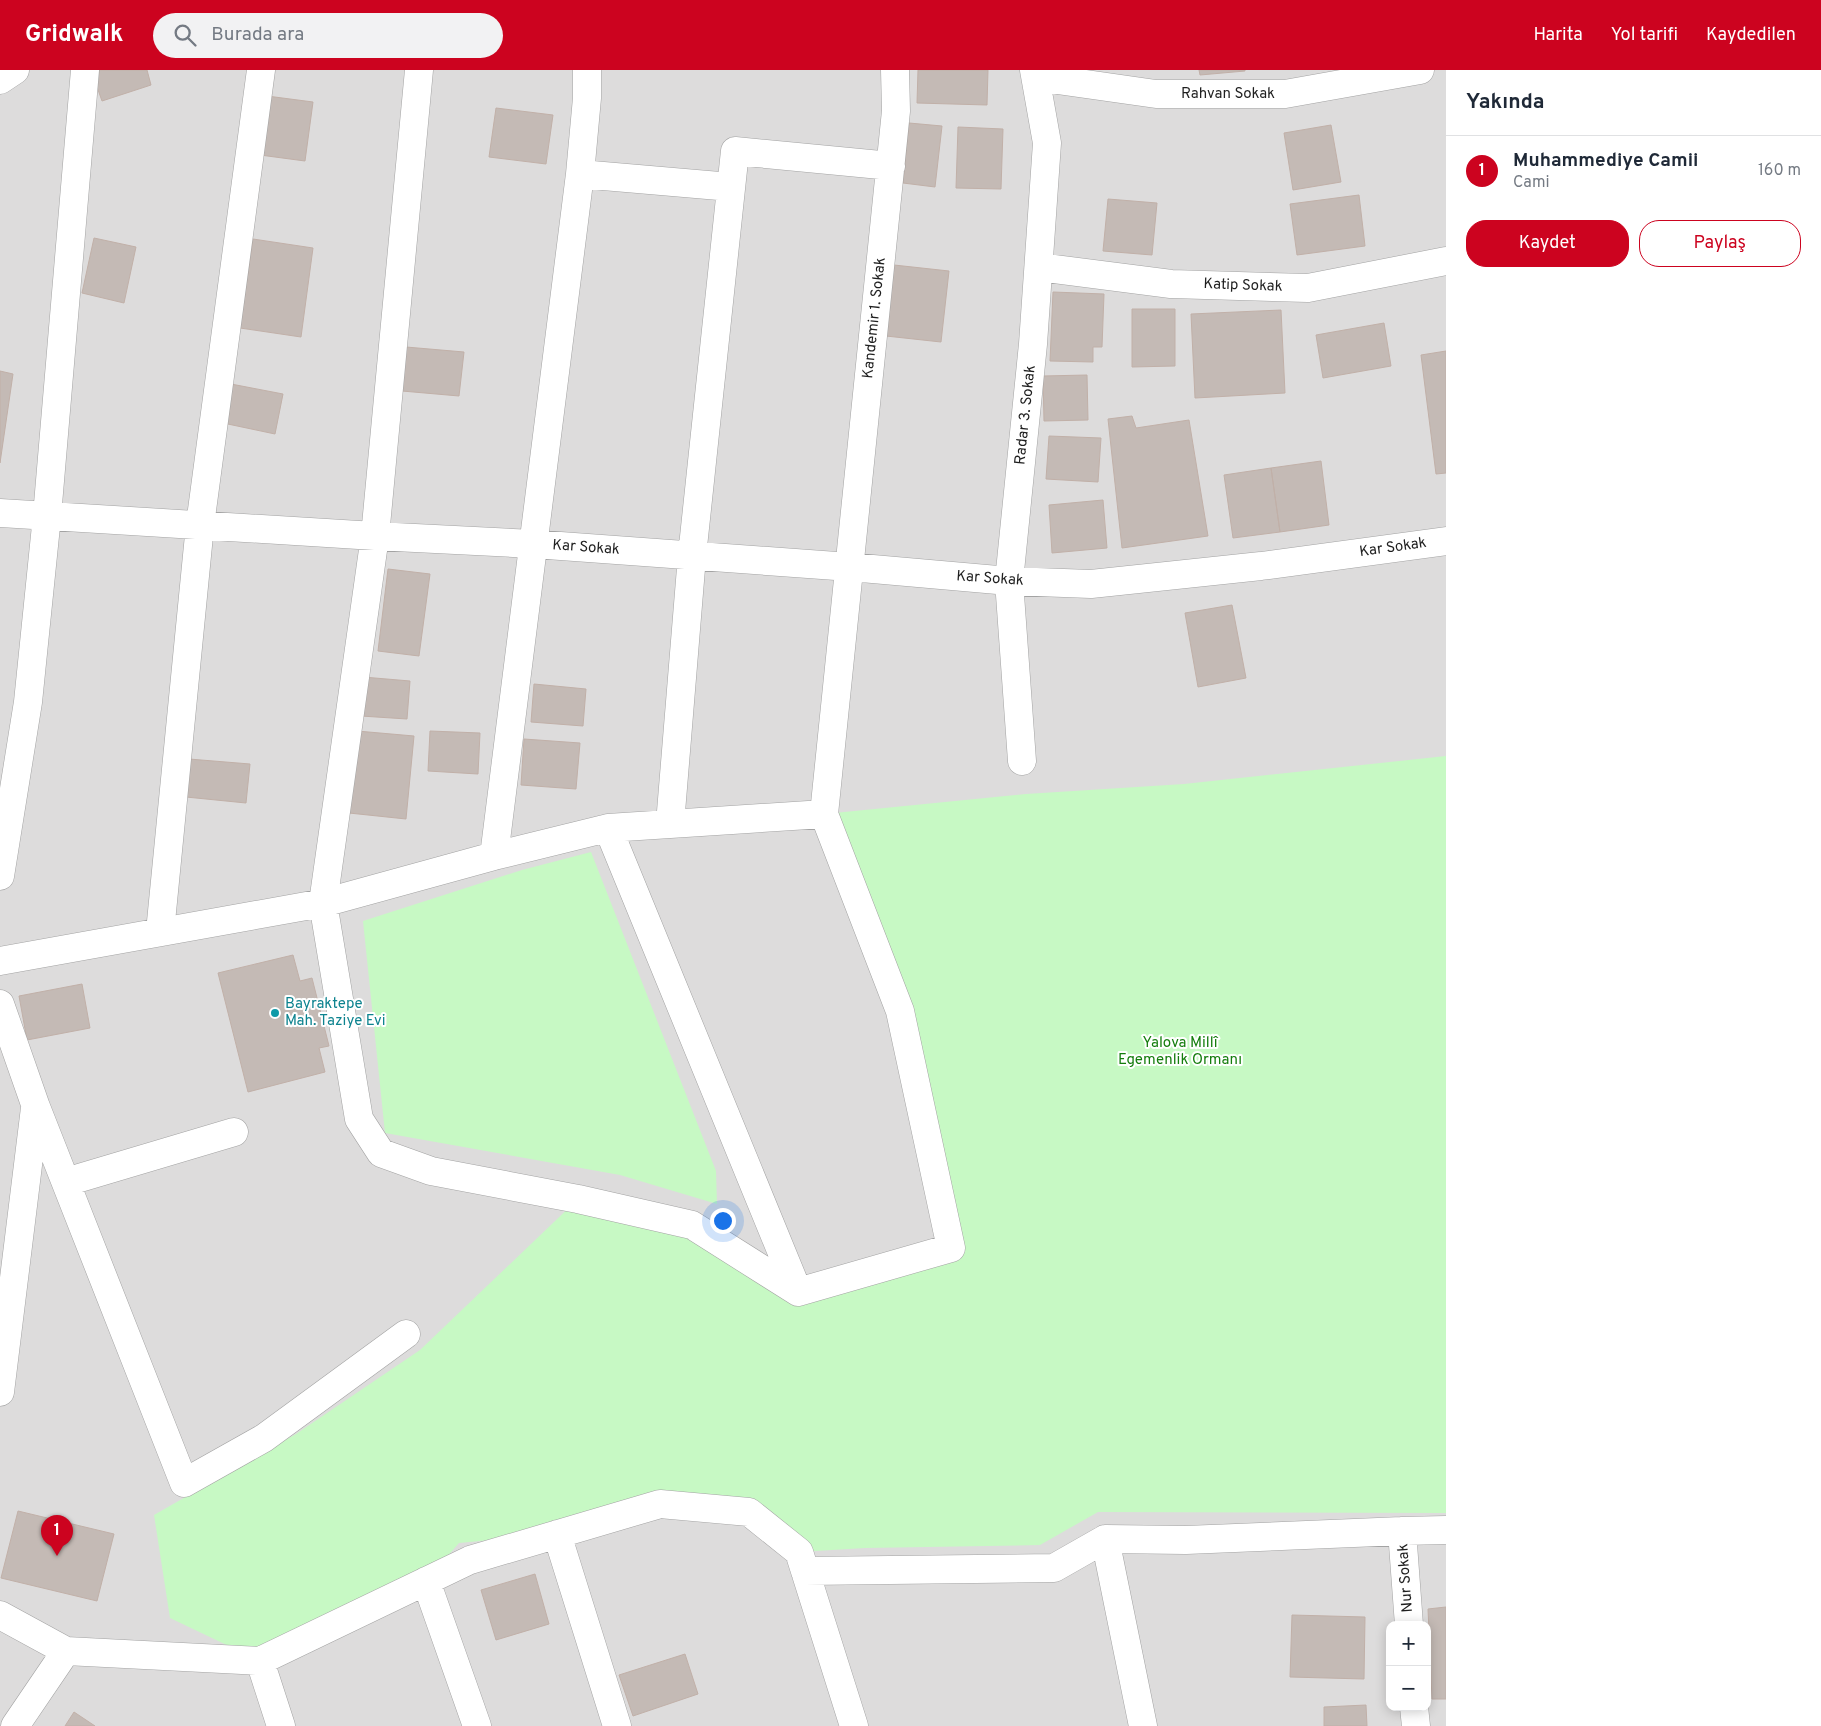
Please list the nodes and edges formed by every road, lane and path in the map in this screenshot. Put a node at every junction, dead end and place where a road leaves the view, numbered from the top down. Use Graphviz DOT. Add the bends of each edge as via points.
graph roads {
  1 [pos="85,70"];
  2 [pos="262,70"];
  3 [pos="419,70"];
  4 [pos="587,70"];
  5 [pos="895,70"];
  6 [pos="1420,70"];
  7 [pos="1035,73"];
  8 [pos="891,166"];
  9 [pos="580,174"];
  10 [pos="731,187"];
  11 [pos="1446,261"];
  12 [pos="1039,267"];
  13 [pos="0,513"];
  14 [pos="46,516"];
  15 [pos="200,525"];
  16 [pos="375,536"];
  17 [pos="1446,541"];
  18 [pos="533,544"];
  19 [pos="692,556"];
  20 [pos="850,566"];
  21 [pos="1009,581"];
  22 [pos="1022,761"];
  23 [pos="824,814"];
  24 [pos="670,824"];
  25 [pos="608,828"];
  26 [pos="494,856"];
  27 [pos="0,876"];
  28 [pos="323,902"];
  29 [pos="160,932"];
  30 [pos="0,961"];
  31 [pos="0,1004"];
  32 [pos="36,1107"];
  33 [pos="234,1132"];
  34 [pos="66,1182"];
  35 [pos="798,1292"];
  36 [pos="406,1334"];
  37 [pos="0,1386"];
  38 [pos="1402,1530"];
  39 [pos="1446,1530"];
  40 [pos="557,1534"];
  41 [pos="1105,1539"];
  42 [pos="805,1571"];
  43 [pos="426,1581"];
  44 [pos="0,1615"];
  45 [pos="1409,1621"];
  46 [pos="66,1651"];
  47 [pos="260,1661"];
  48 [pos="1414,1711"];
  49 [pos="15,1726"];
  50 [pos="281,1726"];
  51 [pos="476,1726"];
  52 [pos="617,1726"];
  53 [pos="854,1726"];
  54 [pos="1143,1726"];
  55 [pos="1416,1726"];
  1 -- 14 [label="street"];
  2 -- 15 [label="street"];
  3 -- 16 [label="street"];
  4 -- 9 [label="street"];
  5 -- 8 [label="street, Kandemir 1. Sokak" via="896,111"];
  6 -- 7 [label="street, Rahvan Sokak" via="1285,94 1156,94"];
  7 -- 12 [label="street, Radar 3. Sokak" via="1047,142"];
  8 -- 10 [label="street" via="735,151"];
  8 -- 20 [label="street, Kandemir 1. Sokak"];
  9 -- 10 [label="street"];
  9 -- 18 [label="street"];
  10 -- 19 [label="street"];
  11 -- 12 [label="street, Katip Sokak" via="1308,288 1171,284"];
  12 -- 21 [label="street, Radar 3. Sokak"];
  13 -- 14 [label="street, Kar Sokak"];
  14 -- 15 [label="street, Kar Sokak"];
  14 -- 27 [label="street" via="28,702"];
  15 -- 16 [label="street, Kar Sokak"];
  15 -- 29 [label="street"];
  16 -- 18 [label="street, Kar Sokak"];
  16 -- 28 [label="street"];
  17 -- 21 [label="street, Kar Sokak" via="1261,566 1091,584"];
  18 -- 19 [label="street, Kar Sokak"];
  18 -- 26 [label="street"];
  19 -- 20 [label="street, Kar Sokak"];
  19 -- 24 [label="street"];
  20 -- 21 [label="street, Kar Sokak"];
  20 -- 23 [label="street, Kandemir 1. Sokak"];
  21 -- 22 [label="street, Radar 3. Sokak"];
  23 -- 24 [label="street"];
  23 -- 35 [label="street" via="900,1011 951,1248"];
  24 -- 25 [label="street"];
  25 -- 26 [label="street"];
  25 -- 35 [label="street"];
  26 -- 28 [label="street"];
  28 -- 29 [label="street"];
  28 -- 35 [label="street" via="359,1119 381,1153 431,1171 692,1225"];
  29 -- 30 [label="street"];
  31 -- 32 [label="street"];
  32 -- 34 [label="street"];
  32 -- 37 [label="street"];
  33 -- 34 [label="street"];
  34 -- 36 [label="street" via="184,1483 264,1438"];
  38 -- 39 [label="street"];
  38 -- 41 [label="street" via="1186,1540"];
  38 -- 45 [label="street, Nur Sokak"];
  40 -- 42 [label="street" via="660,1504 749,1512 799,1552"];
  40 -- 43 [label="street" via="470,1560"];
  40 -- 52 [label="street"];
  41 -- 42 [label="street" via="1054,1568"];
  41 -- 54 [label="street"];
  42 -- 53 [label="street"];
  43 -- 47 [label="street"];
  43 -- 51 [label="street"];
  44 -- 46 [label="street"];
  46 -- 47 [label="street"];
  46 -- 49 [label="street"];
  47 -- 50 [label="street"];
  48 -- 55 [label="street"];
}
